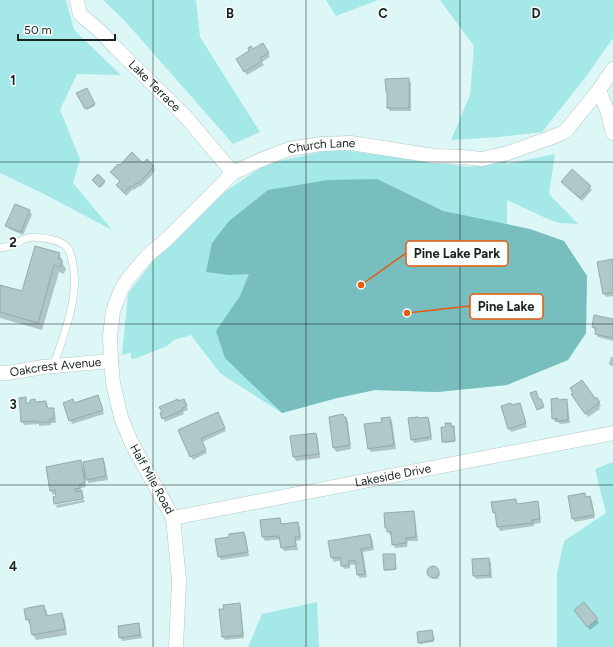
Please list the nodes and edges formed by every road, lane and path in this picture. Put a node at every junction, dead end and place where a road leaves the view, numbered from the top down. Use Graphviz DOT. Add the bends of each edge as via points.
graph roads {
  1 [pos="77,0"];
  2 [pos="613,69"];
  3 [pos="599,90"];
  4 [pos="613,133"];
  5 [pos="233,173"];
  6 [pos="0,248"];
  7 [pos="111,361"];
  8 [pos="53,366"];
  9 [pos="0,373"];
  10 [pos="613,433"];
  11 [pos="173,518"];
  12 [pos="176,647"];
  1 -- 5 [label="street, Lake Terrace" via="80,14 186,117"];
  2 -- 3 [label="street, Church Lane"];
  3 -- 4 [label="street"];
  3 -- 5 [label="street, Church Lane" via="565,132 508,153 482,159 434,156 351,143 321,144 289,149"];
  5 -- 7 [label="street, Church Lane" via="147,256 127,280 113,311"];
  6 -- 8 [label="lane" via="11,246 26,238 34,238 54,240 65,245 70,251 75,280 73,294 67,325"];
  7 -- 8 [label="street, Oakcrest Avenue"];
  7 -- 11 [label="street, Half Mile Road" via="121,417 131,442"];
  8 -- 9 [label="street, Oakcrest Avenue"];
  10 -- 11 [label="street, Lakeside Drive"];
  11 -- 12 [label="street, Half Mile Road" via="179,580"];
}
